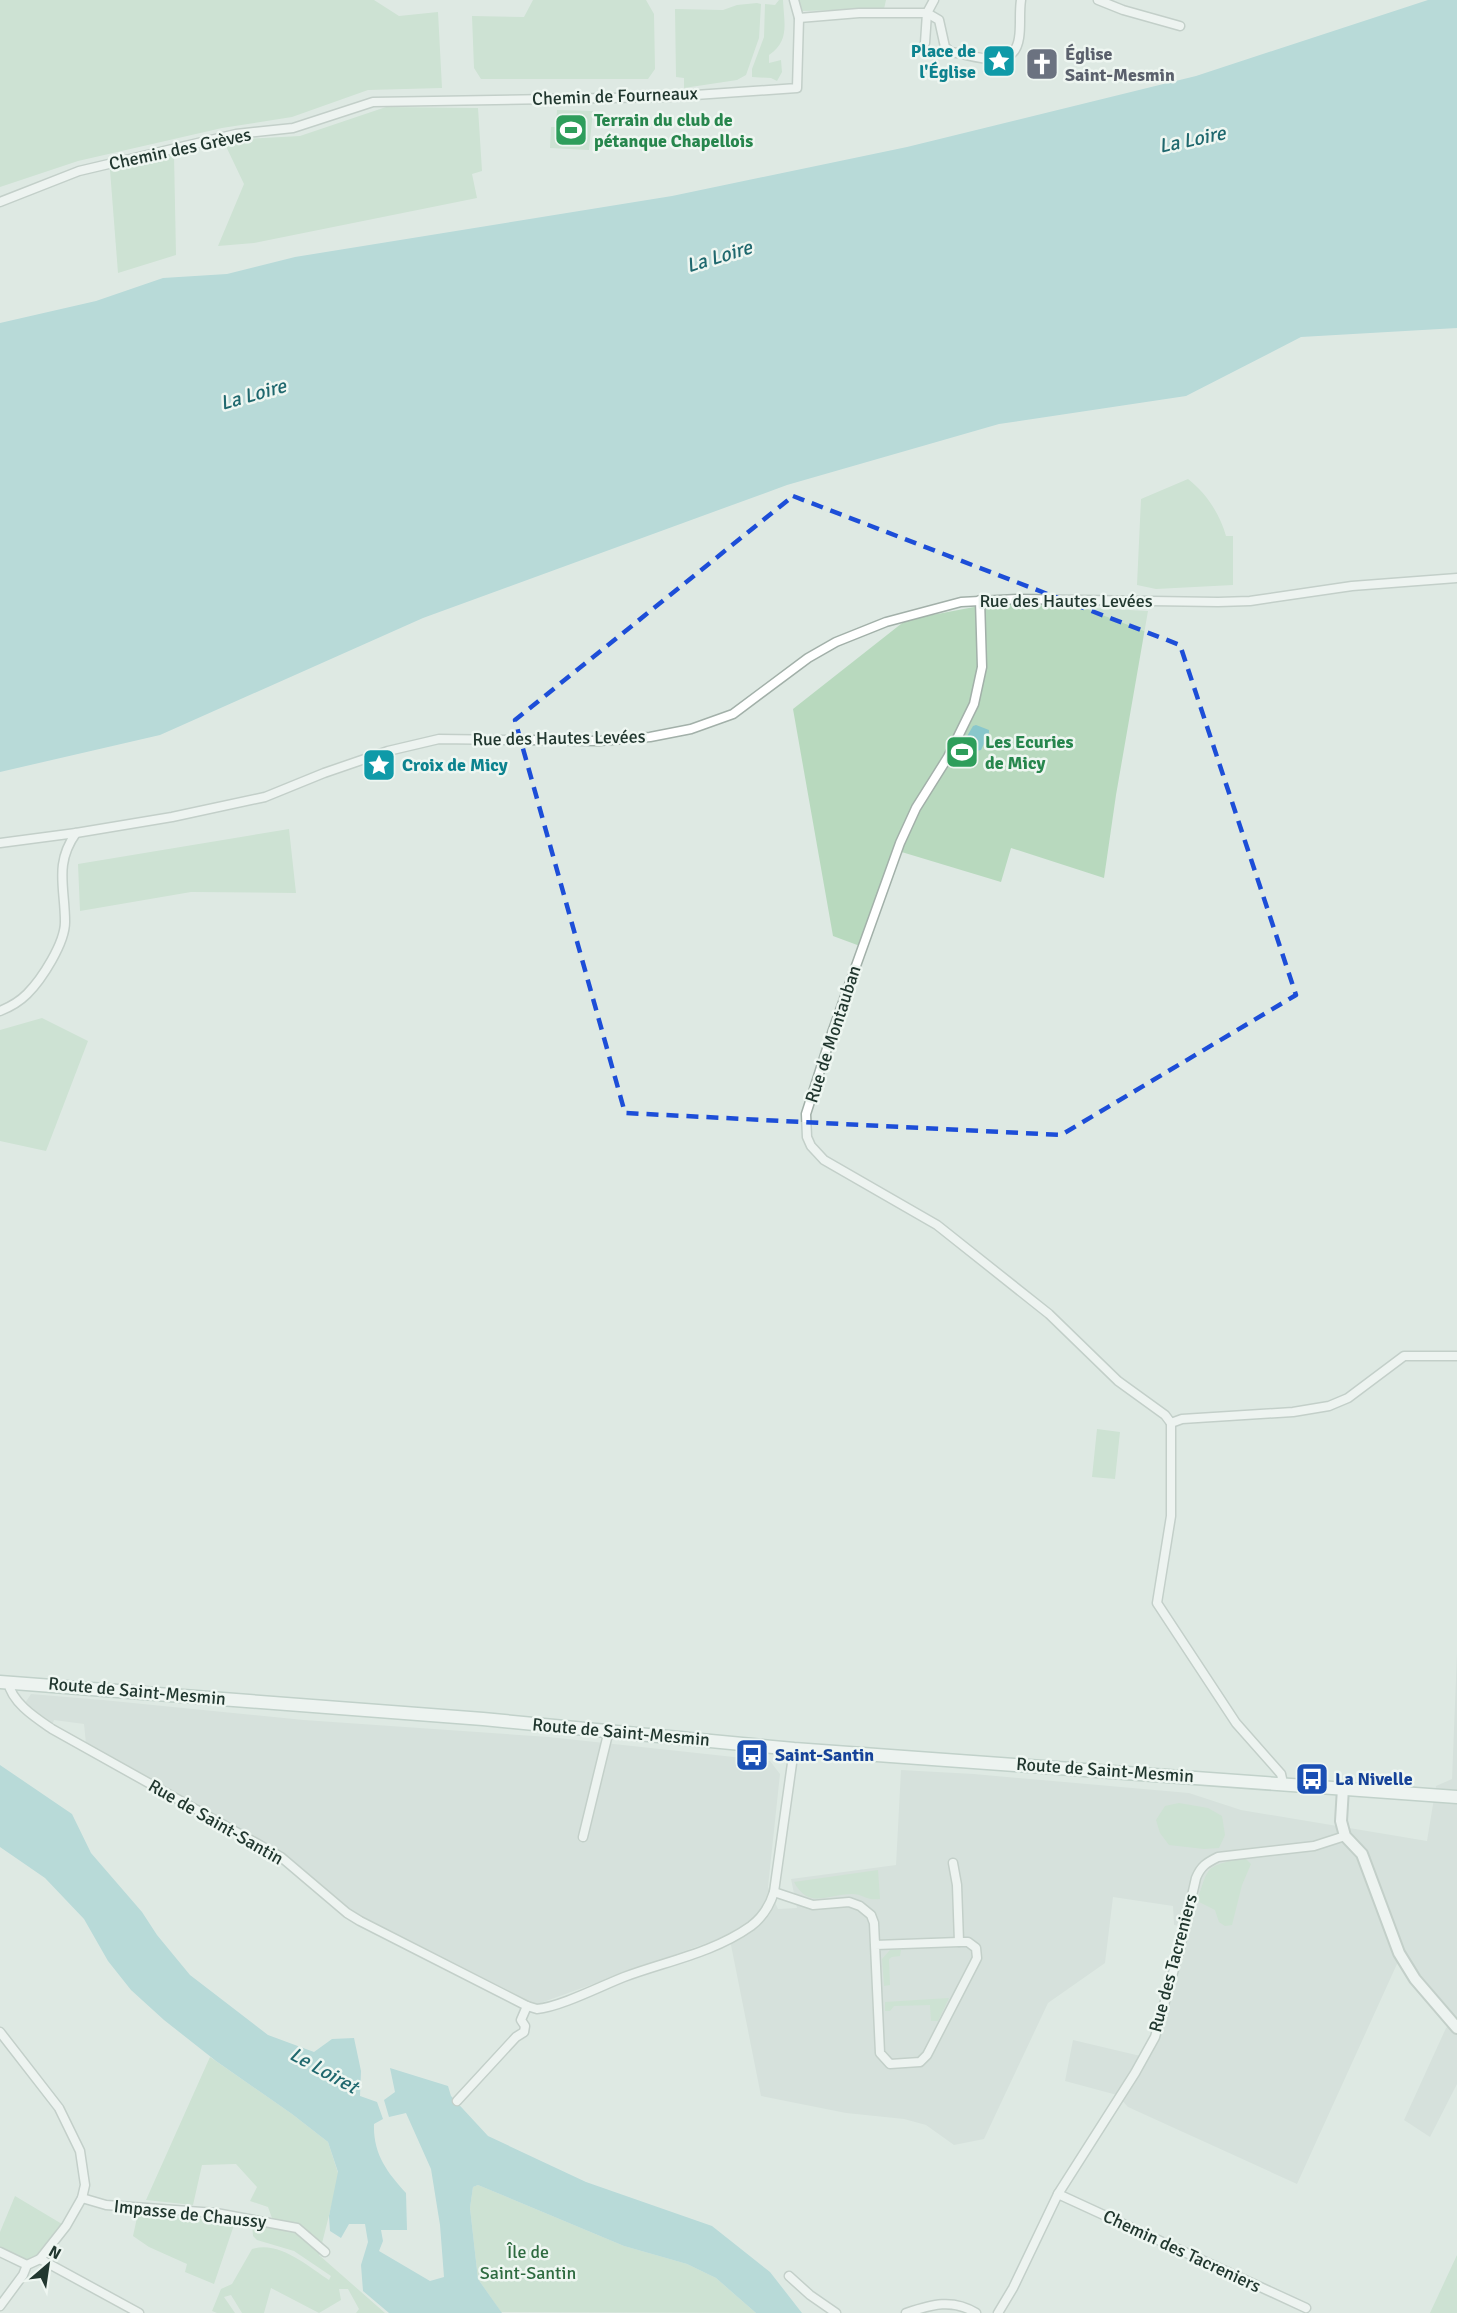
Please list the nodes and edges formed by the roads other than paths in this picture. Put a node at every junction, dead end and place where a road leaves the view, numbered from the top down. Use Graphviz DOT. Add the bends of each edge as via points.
graph roads {
  1 [pos="794,0"];
  2 [pos="934,0"];
  3 [pos="1021,0"];
  4 [pos="1098,0"];
  5 [pos="927,13"];
  6 [pos="799,18"];
  7 [pos="1180,26"];
  8 [pos="925,43"];
  9 [pos="362,105"];
  10 [pos="0,202"];
  11 [pos="1457,578"];
  12 [pos="980,600"];
  13 [pos="76,833"];
  14 [pos="0,843"];
  15 [pos="0,1011"];
  16 [pos="1457,1356"];
  17 [pos="1171,1423"];
  18 [pos="4,1682"];
  19 [pos="609,1730"];
  20 [pos="794,1749"];
  21 [pos="1283,1783"];
  22 [pos="1343,1788"];
  23 [pos="1457,1797"];
  24 [pos="1345,1836"];
  25 [pos="583,1837"];
  26 [pos="953,1863"];
  27 [pos="774,1892"];
  28 [pos="959,1941"];
  29 [pos="875,1945"];
  30 [pos="527,2006"];
  31 [pos="1457,2028"];
  32 [pos="0,2032"];
  33 [pos="457,2101"];
  34 [pos="1059,2194"];
  35 [pos="82,2198"];
  36 [pos="0,2252"];
  37 [pos="325,2252"];
  38 [pos="39,2259"];
  39 [pos="27,2265"];
  40 [pos="789,2276"];
  41 [pos="0,2306"];
  42 [pos="1306,2308"];
  43 [pos="139,2313"];
  44 [pos="836,2313"];
  45 [pos="906,2313"];
  46 [pos="976,2313"];
  47 [pos="998,2313"];
  1 -- 6 [label="street"];
  2 -- 5 [label="street"];
  3 -- 5 [label="street" via="1019,41 1015,51 1000,61 951,52 945,47 939,21"];
  4 -- 7 [label="street"];
  5 -- 6 [label="street"];
  5 -- 8 [label="street"];
  6 -- 9 [label="street, Chemin de Fourneaux" via="798,88 666,97"];
  9 -- 10 [label="street, Chemin des Grèves" via="293,128 236,134 79,171"];
  11 -- 12 [label="street, Rue des Hautes Levées" via="1352,586 1250,601"];
  12 -- 13 [label="street, Rue des Hautes Levées" via="886,622 836,642 733,714 691,729 599,741 439,739 324,772 266,797"];
  12 -- 17 [label="street, Rue de Montauban" via="982,667 974,704 900,843 806,1114 807,1137 824,1160 937,1225 1049,1314 1118,1381 1165,1414"];
  13 -- 14 [label="street, Rue des Hautes Levées"];
  13 -- 15 [label="street" via="62,862 65,922 60,943 27,994"];
  16 -- 17 [label="street" via="1404,1356 1348,1398 1329,1406"];
  17 -- 21 [label="street" via="1171,1516 1157,1604 1236,1723 1281,1774"];
  18 -- 19 [label="main road, Route de Saint-Mesmin"];
  18 -- 30 [label="street, Rue de Saint-Santin" via="35,1718 280,1857 347,1913"];
  19 -- 20 [label="main road, Route de Saint-Mesmin"];
  19 -- 25 [label="street"];
  20 -- 21 [label="main road, Route de Saint-Mesmin"];
  20 -- 27 [label="street"];
  21 -- 22 [label="main road, Route de Saint-Mesmin"];
  22 -- 23 [label="main road, Route de Saint-Mesmin"];
  22 -- 24 [label="street" via="1341,1821"];
  24 -- 31 [label="street" via="1362,1854 1399,1953 1415,1979"];
  24 -- 34 [label="street, Rue des Tacreniers" via="1314,1846 1218,1857 1200,1869 1155,2037"];
  26 -- 28 [label="street"];
  27 -- 29 [label="street" via="813,1905 849,1902 860,1906 871,1915"];
  27 -- 30 [label="street" via="757,1921 715,1946 543,2009"];
  28 -- 29 [label="street"];
  28 -- 29 [label="street" via="976,1948 974,1964 924,2060 895,2064 885,2061 880,2053"];
  30 -- 33 [label="street" via="521,2020 524,2032"];
  32 -- 35 [label="street" via="48,2091 71,2130 83,2164"];
  34 -- 42 [label="street, Chemin des Tacreniers"];
  34 -- 47 [label="street, Rue des Tacreniers"];
  35 -- 37 [label="street, Impasse de Chaussy" via="106,2205 216,2213 297,2228"];
  35 -- 38 [label="street" via="66,2226"];
  36 -- 39 [label="street"];
  38 -- 39 [label="street"];
  38 -- 43 [label="street"];
  39 -- 41 [label="street"];
  40 -- 44 [label="street"];
  45 -- 46 [label="street" via="955,2303"];
}
